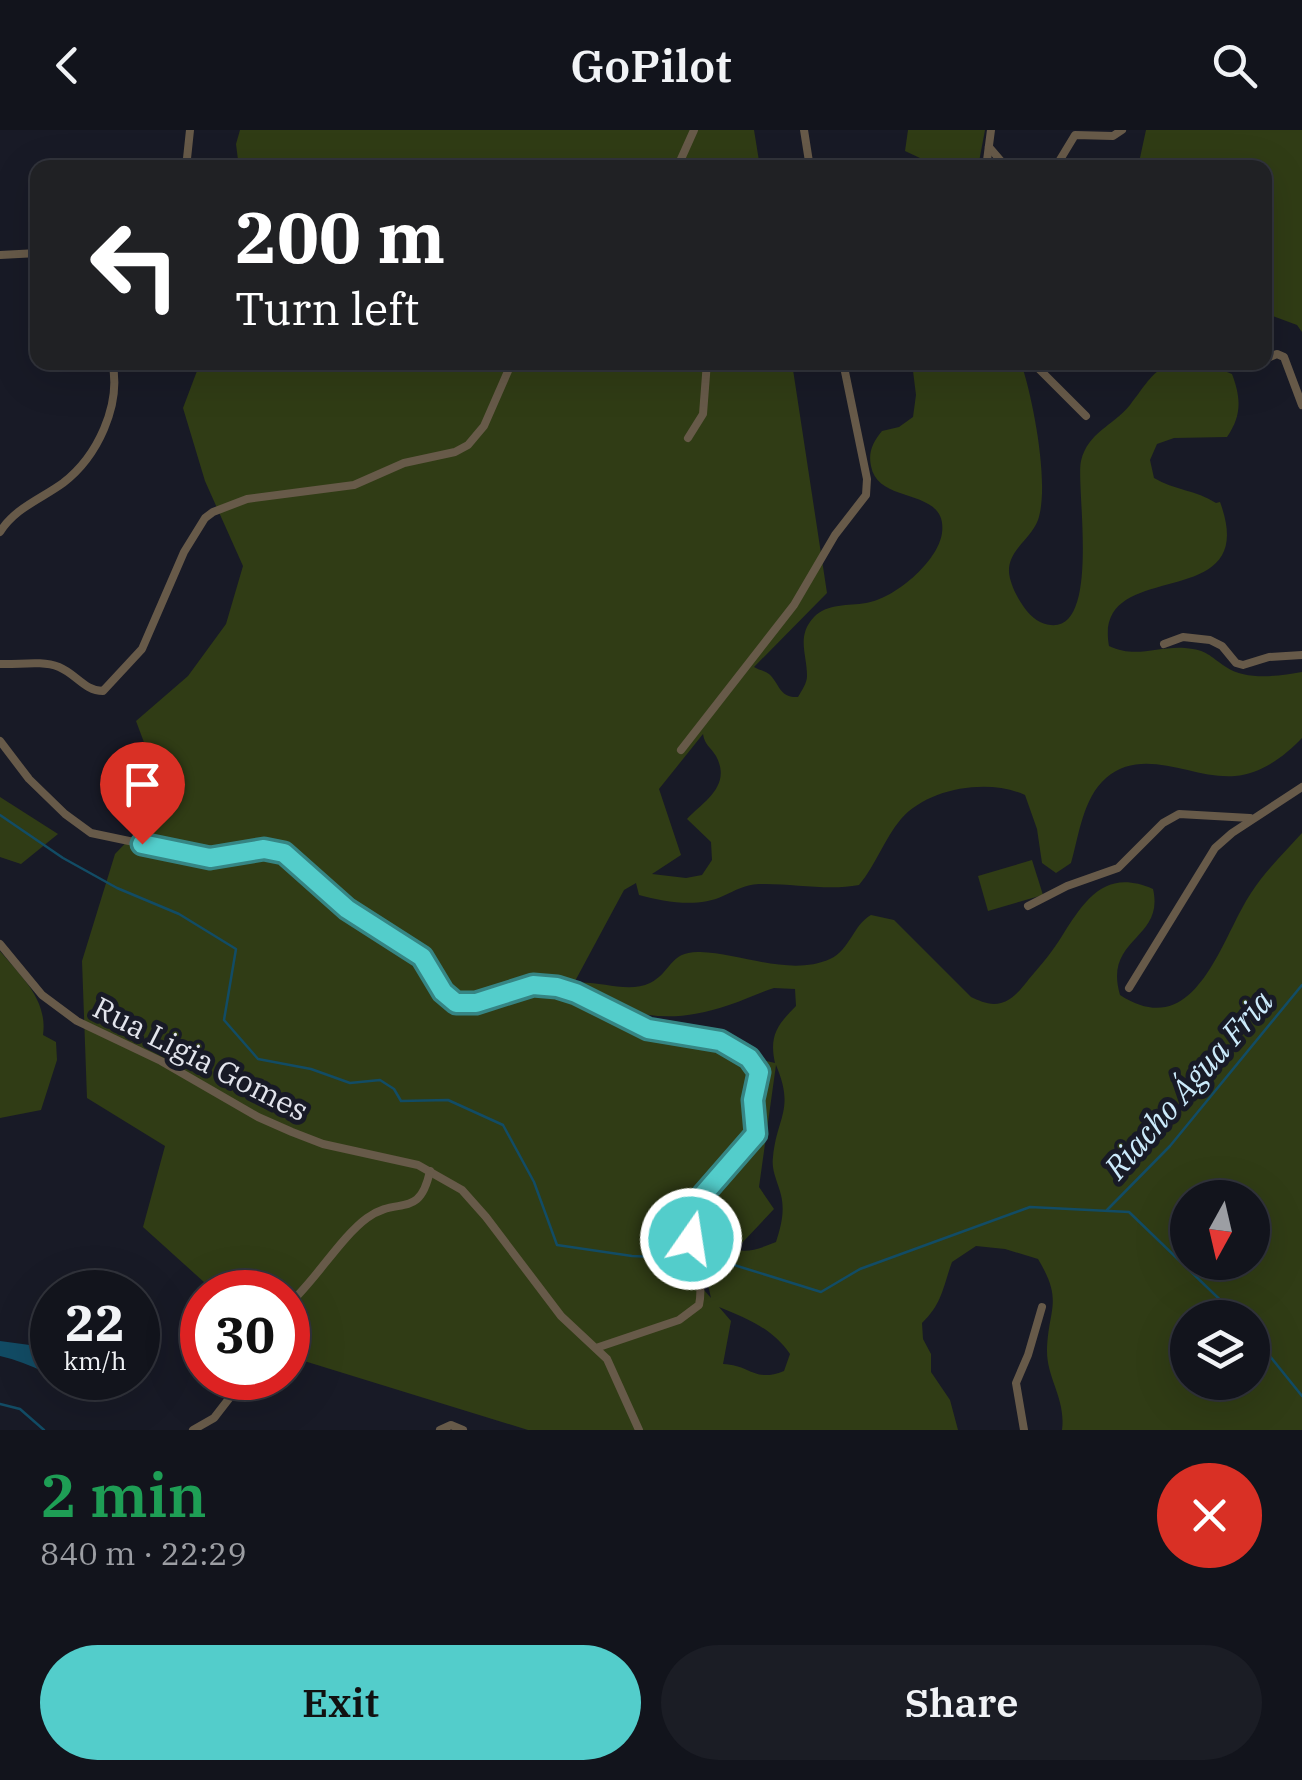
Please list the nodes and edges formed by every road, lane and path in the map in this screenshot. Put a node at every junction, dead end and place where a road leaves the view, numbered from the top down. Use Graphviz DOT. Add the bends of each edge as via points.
graph roads {
  1 [pos="190,130"];
  2 [pos="694,130"];
  3 [pos="804,130"];
  4 [pos="991,130"];
  5 [pos="1122,130"];
  6 [pos="989,147"];
  7 [pos="187,160"];
  8 [pos="681,160"];
  9 [pos="809,160"];
  10 [pos="987,160"];
  11 [pos="1000,160"];
  12 [pos="1060,160"];
  13 [pos="30,253"];
  14 [pos="0,255"];
  15 [pos="1272,356"];
  16 [pos="114,370"];
  17 [pos="508,370"];
  18 [pos="706,370"];
  19 [pos="845,370"];
  20 [pos="1040,370"];
  21 [pos="1302,404"];
  22 [pos="1086,416"];
  23 [pos="688,438"];
  24 [pos="0,532"];
  25 [pos="1164,644"];
  26 [pos="1302,655"];
  27 [pos="0,664"];
  28 [pos="0,741"];
  29 [pos="681,750"];
  30 [pos="1302,787"];
  31 [pos="1253,818"];
  32 [pos="1028,906"];
  33 [pos="0,944"];
  34 [pos="1129,988"];
  35 [pos="430,1171"];
  36 [pos="310,1285"];
  37 [pos="1042,1307"];
  38 [pos="596,1348"];
  39 [pos="228,1400"];
  40 [pos="193,1430"];
  41 [pos="440,1430"];
  42 [pos="463,1430"];
  43 [pos="639,1430"];
  44 [pos="1024,1430"];
  1 -- 7 [label="street"];
  2 -- 8 [label="street"];
  3 -- 9 [label="street"];
  4 -- 6 [label="street"];
  5 -- 12 [label="street" via="1113,136 1075,134"];
  6 -- 10 [label="street"];
  6 -- 11 [label="street"];
  13 -- 14 [label="street"];
  15 -- 21 [label="street" via="1284,357"];
  16 -- 24 [label="street" via="112,404 86,460"];
  17 -- 27 [label="street" via="468,446 404,463 354,486 264,496 213,512 184,552 142,649 103,691 62,668"];
  18 -- 23 [label="street" via="703,414"];
  19 -- 29 [label="street" via="866,495 794,605"];
  20 -- 22 [label="street"];
  25 -- 26 [label="street" via="1183,637 1210,640 1243,665"];
  28 -- 38 [label="street" via="29,779 90,832 210,858 264,849 284,853 347,909 422,957 456,1003 533,985 557,987 648,1029 720,1041 754,1062 756,1134 686,1218 701,1283 699,1305 679,1320"];
  30 -- 31 [label="street"];
  31 -- 32 [label="street" via="1179,814 1118,868"];
  31 -- 34 [label="street" via="1203,864"];
  33 -- 35 [label="street, Rua Ligia Gomes" via="50,1003 258,1117 323,1144"];
  35 -- 36 [label="street" via="419,1200 366,1218"];
  35 -- 38 [label="street, Rua Ligia Gomes" via="462,1190 561,1316"];
  37 -- 44 [label="street" via="1016,1383"];
  38 -- 43 [label="street, Rua Ligia Gomes"];
  39 -- 40 [label="street"];
  41 -- 42 [label="street"];
}
